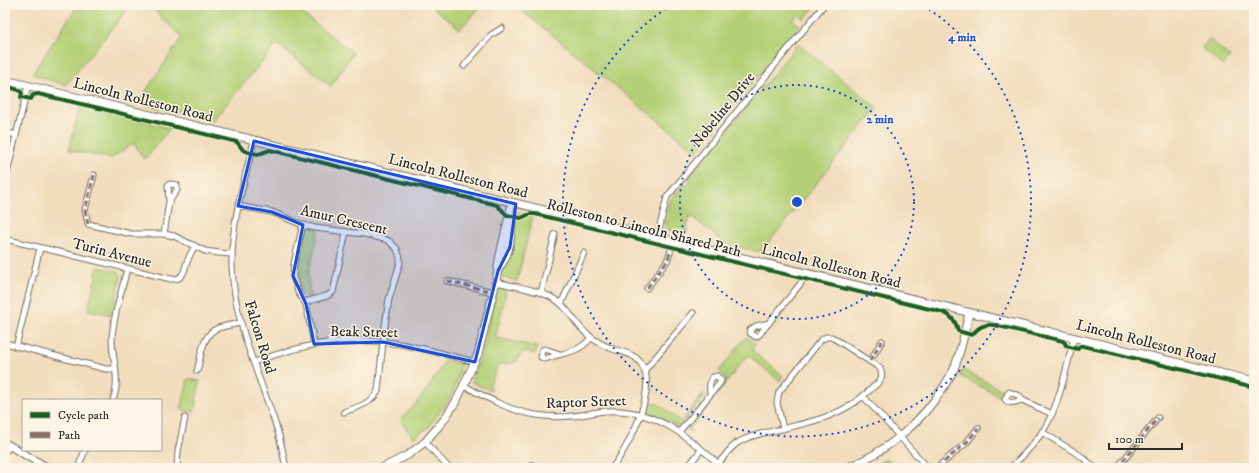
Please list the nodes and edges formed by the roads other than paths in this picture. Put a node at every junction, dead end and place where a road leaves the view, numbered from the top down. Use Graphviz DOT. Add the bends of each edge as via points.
graph roads {
  1 [pos="824,5"];
  2 [pos="502,28"];
  3 [pos="464,66"];
  4 [pos="5,80"];
  5 [pos="28,86"];
  6 [pos="5,132"];
  7 [pos="16,135"];
  8 [pos="254,140"];
  9 [pos="94,175"];
  10 [pos="5,181"];
  11 [pos="169,202"];
  12 [pos="514,203"];
  13 [pos="238,206"];
  14 [pos="303,225"];
  15 [pos="346,232"];
  16 [pos="164,234"];
  17 [pos="555,234"];
  18 [pos="657,238"];
  19 [pos="5,239"];
  20 [pos="674,242"];
  21 [pos="195,246"];
  22 [pos="40,248"];
  23 [pos="584,253"];
  24 [pos="232,254"];
  25 [pos="127,268"];
  26 [pos="804,273"];
  27 [pos="447,281"];
  28 [pos="496,282"];
  29 [pos="647,288"];
  30 [pos="493,292"];
  31 [pos="541,293"];
  32 [pos="304,302"];
  33 [pos="561,304"];
  34 [pos="694,313"];
  35 [pos="969,313"];
  36 [pos="240,323"];
  37 [pos="769,323"];
  38 [pos="591,338"];
  39 [pos="1074,338"];
  40 [pos="882,341"];
  41 [pos="383,342"];
  42 [pos="5,343"];
  43 [pos="314,344"];
  44 [pos="16,347"];
  45 [pos="560,354"];
  46 [pos="870,361"];
  47 [pos="254,362"];
  48 [pos="475,362"];
  49 [pos="116,369"];
  50 [pos="645,370"];
  51 [pos="197,371"];
  52 [pos="1254,382"];
  53 [pos="463,385"];
  54 [pos="710,394"];
  55 [pos="863,396"];
  56 [pos="113,399"];
  57 [pos="1022,400"];
  58 [pos="344,412"];
  59 [pos="640,414"];
  60 [pos="1052,414"];
  61 [pos="186,418"];
  62 [pos="1158,418"];
  63 [pos="978,428"];
  64 [pos="783,429"];
  65 [pos="679,432"];
  66 [pos="1042,432"];
  67 [pos="899,436"];
  68 [pos="425,442"];
  69 [pos="7,447"];
  70 [pos="701,450"];
  71 [pos="85,451"];
  72 [pos="718,464"];
  73 [pos="532,465"];
  74 [pos="48,468"];
  75 [pos="78,468"];
  76 [pos="176,468"];
  77 [pos="286,468"];
  78 [pos="382,468"];
  79 [pos="450,468"];
  80 [pos="539,468"];
  81 [pos="612,468"];
  82 [pos="687,468"];
  83 [pos="723,468"];
  84 [pos="846,468"];
  85 [pos="928,468"];
  86 [pos="937,468"];
  87 [pos="1010,468"];
  88 [pos="1095,468"];
  89 [pos="1117,468"];
  1 -- 18 [label="street, Nobeline Drive" via="667,197"];
  2 -- 3 [label="street" via="491,35"];
  4 -- 5 [label="main road, Lincoln Rolleston Road"];
  5 -- 7 [label="street"];
  5 -- 8 [label="main road, Lincoln Rolleston Road"];
  6 -- 7 [label="street"];
  7 -- 10 [label="street"];
  8 -- 12 [label="main road, Lincoln Rolleston Road"];
  8 -- 13 [label="street, Falcon Road"];
  9 -- 16 [label="street" via="85,210 88,224 131,234"];
  11 -- 16 [label="street"];
  12 -- 18 [label="main road, Lincoln Rolleston Road"];
  12 -- 28 [label="main road" via="499,259"];
  13 -- 14 [label="street, Amur Crescent" via="272,212"];
  13 -- 24 [label="street, Falcon Road"];
  14 -- 15 [label="street, Amur Crescent"];
  14 -- 32 [label="street" via="293,276"];
  15 -- 32 [label="street" via="333,292"];
  15 -- 41 [label="street, Amur Crescent" via="384,239 393,244 399,254 400,263 389,298"];
  16 -- 21 [label="street"];
  17 -- 31 [label="street"];
  18 -- 20 [label="main road, Lincoln Rolleston Road"];
  19 -- 22 [label="street, Turin Avenue"];
  20 -- 26 [label="main road, Lincoln Rolleston Road"];
  20 -- 29 [label="street" via="667,261"];
  21 -- 24 [label="street" via="212,252"];
  21 -- 25 [label="street, Turin Avenue" via="185,273 178,278 171,279"];
  22 -- 25 [label="street, Turin Avenue"];
  22 -- 44 [label="street"];
  23 -- 33 [label="street"];
  24 -- 36 [label="street, Falcon Road" via="233,282"];
  25 -- 49 [label="street" via="113,330 112,348"];
  26 -- 35 [label="main road, Lincoln Rolleston Road"];
  26 -- 37 [label="street" via="801,283"];
  27 -- 30 [label="street"];
  28 -- 30 [label="main road"];
  28 -- 31 [label="street"];
  30 -- 48 [label="main road"];
  31 -- 33 [label="street"];
  32 -- 43 [label="street"];
  33 -- 38 [label="street"];
  34 -- 50 [label="street"];
  35 -- 39 [label="main road, Lincoln Rolleston Road"];
  35 -- 67 [label="main road" via="953,370 919,419"];
  36 -- 47 [label="street, Falcon Road"];
  36 -- 51 [label="street" via="217,328 208,335"];
  38 -- 45 [label="street" via="577,350"];
  38 -- 50 [label="street" via="630,354"];
  39 -- 52 [label="main road, Lincoln Rolleston Road"];
  39 -- 60 [label="street"];
  40 -- 46 [label="street"];
  41 -- 43 [label="street, Beak Street" via="342,341"];
  41 -- 48 [label="street, Beak Street"];
  41 -- 58 [label="street" via="379,384 375,396 365,404"];
  42 -- 44 [label="street"];
  43 -- 47 [label="street, Beak Street"];
  44 -- 49 [label="street" via="106,369"];
  46 -- 55 [label="street" via="883,373 881,380"];
  46 -- 64 [label="street" via="832,337 821,340 779,392 777,403"];
  47 -- 77 [label="street, Falcon Road" via="276,427"];
  48 -- 53 [label="main road"];
  49 -- 56 [label="street" via="117,384"];
  50 -- 59 [label="street" via="646,389"];
  53 -- 59 [label="street, Raptor Street" via="502,406 535,415 562,417 614,411"];
  53 -- 68 [label="main road" via="449,412"];
  54 -- 65 [label="street"];
  55 -- 64 [label="street" via="828,417"];
  55 -- 67 [label="street"];
  57 -- 60 [label="street"];
  59 -- 65 [label="street, Raptor Street" via="660,421"];
  59 -- 81 [label="street" via="628,444"];
  60 -- 66 [label="street"];
  61 -- 76 [label="street"];
  62 -- 89 [label="street"];
  63 -- 86 [label="street" via="967,442"];
  64 -- 72 [label="street" via="737,442"];
  65 -- 70 [label="street, Raptor Street"];
  66 -- 87 [label="street"];
  66 -- 88 [label="street" via="1081,456"];
  67 -- 84 [label="main road" via="863,462"];
  67 -- 85 [label="street"];
  68 -- 78 [label="main road" via="408,455"];
  68 -- 79 [label="street"];
  69 -- 74 [label="main road"];
  70 -- 72 [label="street, Raptor Street"];
  70 -- 82 [label="street"];
  71 -- 75 [label="street"];
  72 -- 83 [label="street, Raptor Street"];
  73 -- 80 [label="street"];
}
